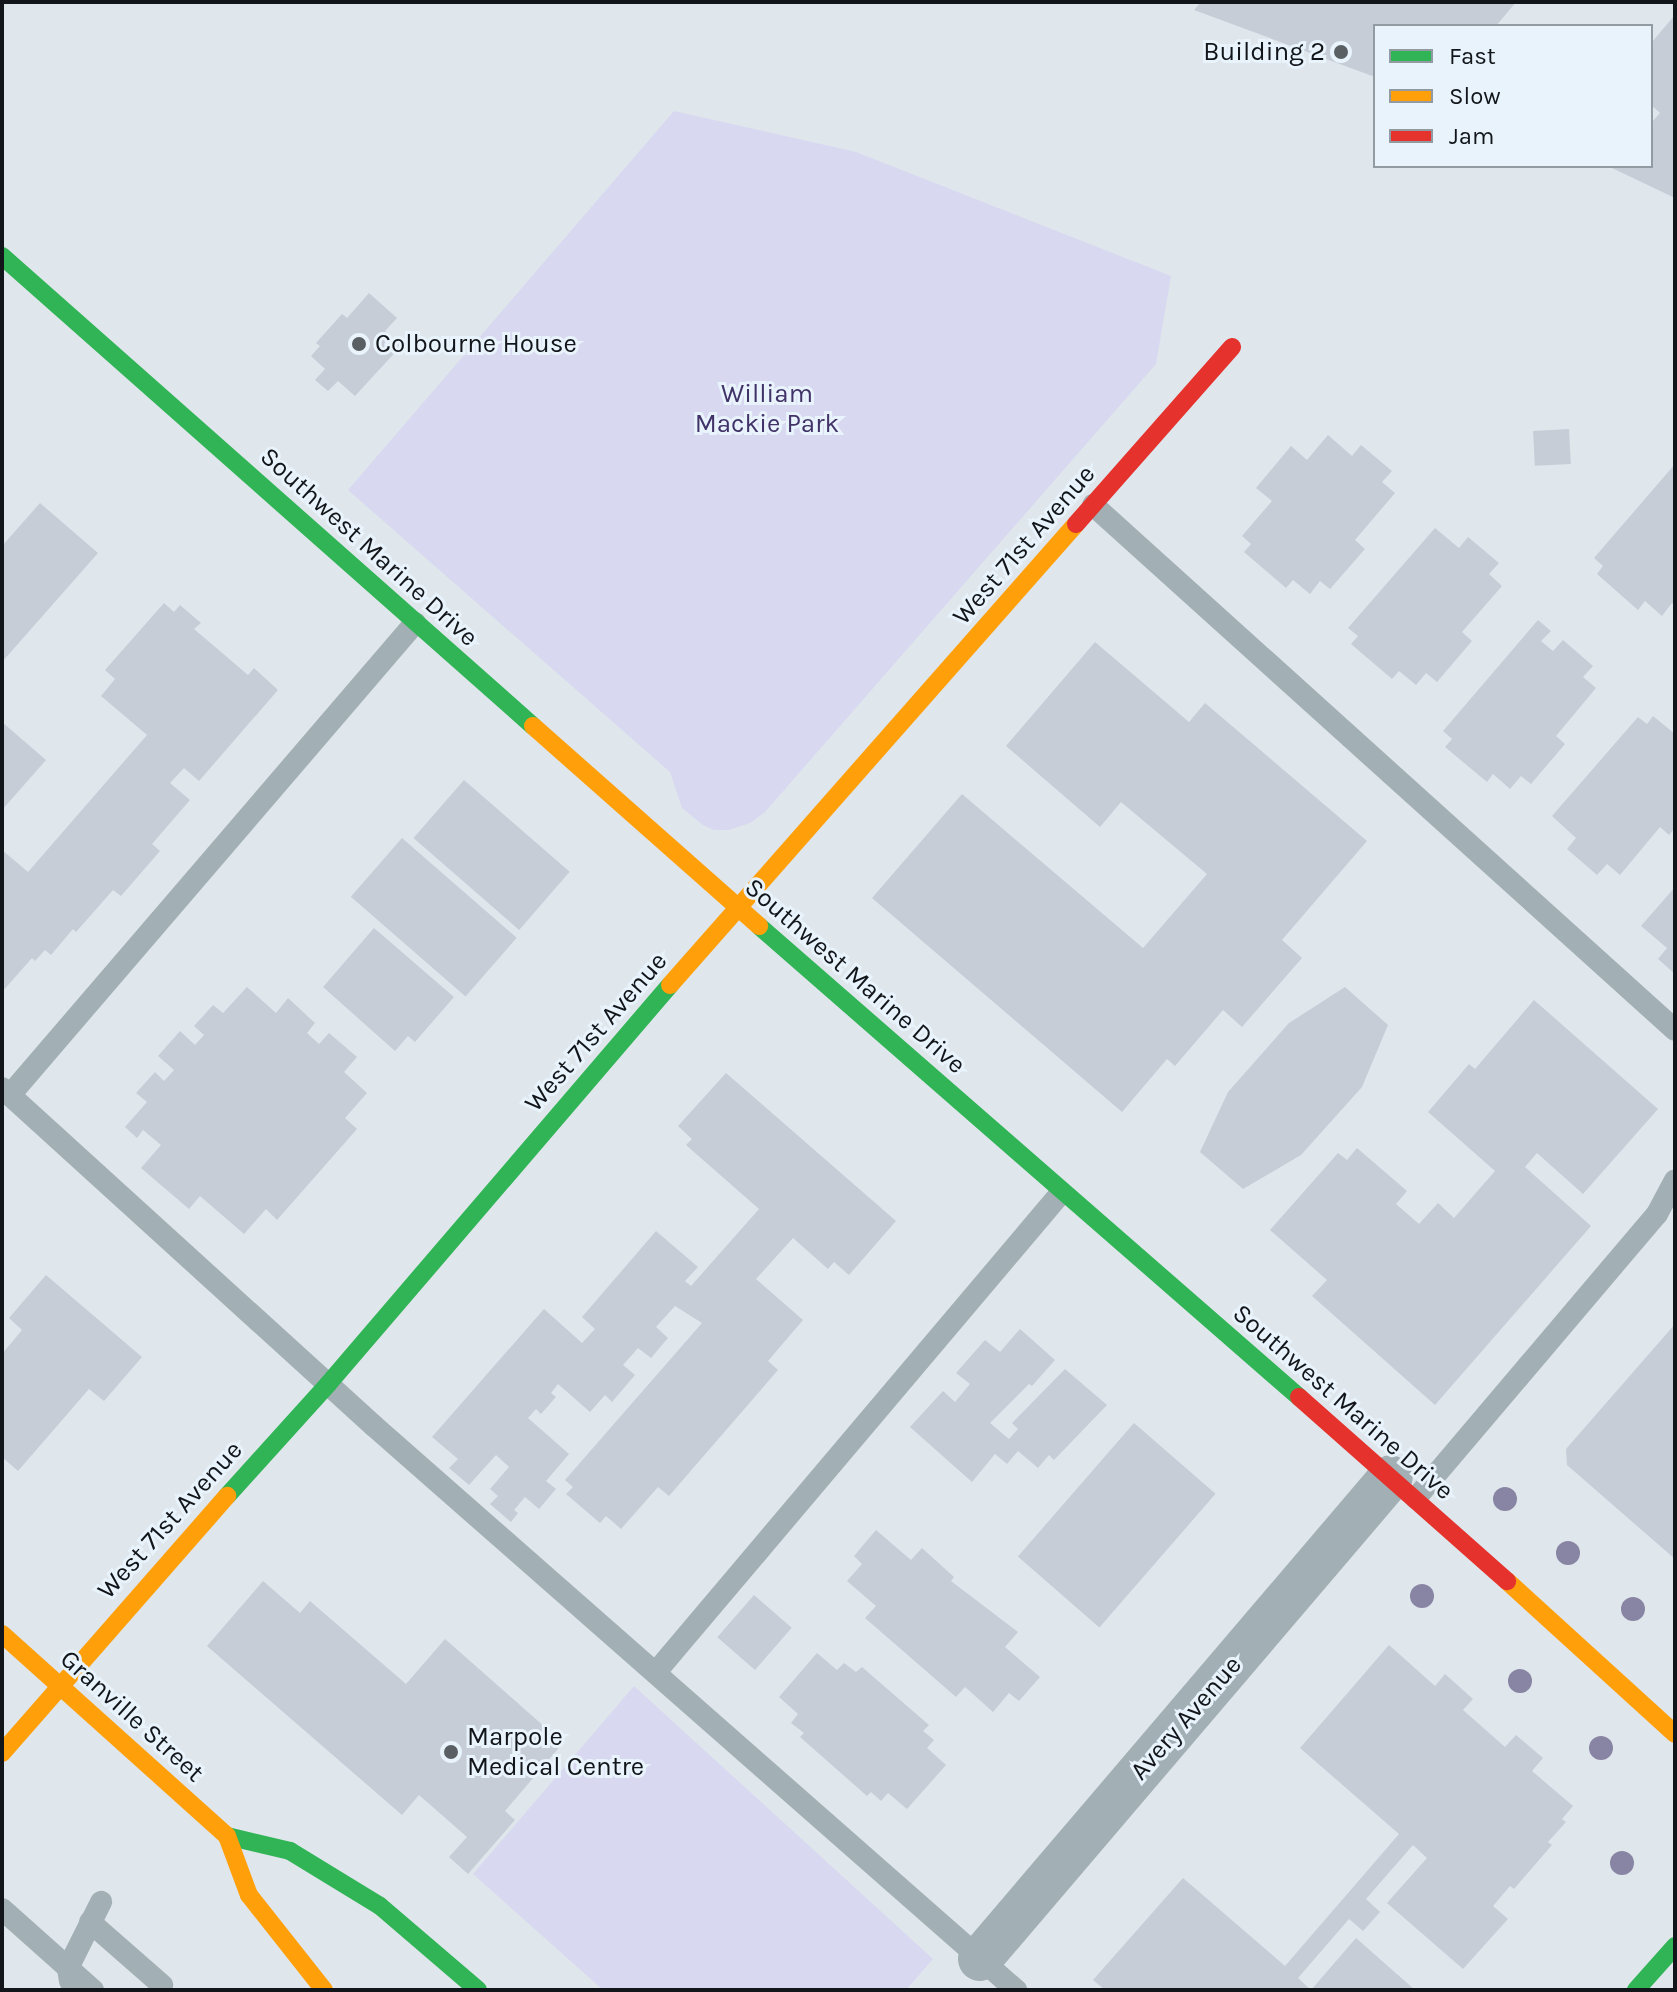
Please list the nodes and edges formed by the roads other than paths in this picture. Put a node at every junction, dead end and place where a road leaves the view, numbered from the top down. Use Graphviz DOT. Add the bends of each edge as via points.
graph roads {
  1 [pos="2,256"];
  2 [pos="1232,347"];
  3 [pos="1093,505"];
  4 [pos="415,623"];
  5 [pos="737,907"];
  6 [pos="1675,1030"];
  7 [pos="6,1092"];
  8 [pos="1675,1180"];
  9 [pos="1061,1193"];
  10 [pos="329,1383"];
  11 [pos="1404,1487"];
  12 [pos="2,1634"];
  13 [pos="656,1672"];
  14 [pos="61,1685"];
  15 [pos="1675,1734"];
  16 [pos="2,1753"];
  17 [pos="227,1836"];
  18 [pos="101,1902"];
  19 [pos="2,1909"];
  20 [pos="90,1922"];
  21 [pos="1675,1946"];
  22 [pos="980,1959"];
  23 [pos="70,1979"];
  24 [pos="162,1985"];
  25 [pos="93,1990"];
  26 [pos="324,1990"];
  27 [pos="478,1990"];
  28 [pos="1016,1990"];
  29 [pos="1636,1990"];
  1 -- 4 [label="street, Southwest Marine Drive"];
  2 -- 3 [label="street, West 71st Avenue"];
  3 -- 5 [label="street, West 71st Avenue"];
  3 -- 6 [label="lane"];
  4 -- 5 [label="street, Southwest Marine Drive"];
  4 -- 7 [label="lane"];
  5 -- 9 [label="street, Southwest Marine Drive"];
  5 -- 10 [label="street, West 71st Avenue"];
  7 -- 10 [label="lane"];
  8 -- 11 [label="lane" via="1657,1214"];
  9 -- 11 [label="street, Southwest Marine Drive"];
  9 -- 13 [label="lane"];
  10 -- 13 [label="lane"];
  10 -- 14 [label="street, West 71st Avenue"];
  11 -- 15 [label="street, Southwest Marine Drive"];
  11 -- 22 [label="street, Avery Avenue"];
  12 -- 14 [label="street, Granville Street"];
  13 -- 22 [label="lane"];
  14 -- 16 [label="street, West 71st Avenue"];
  14 -- 17 [label="street, Granville Street"];
  17 -- 26 [label="street, Granville Street" via="249,1895"];
  17 -- 27 [label="street, Granville Street" via="290,1851 341,1882 380,1906"];
  18 -- 20 [label="lane"];
  19 -- 23 [label="lane"];
  20 -- 23 [label="lane"];
  20 -- 24 [label="lane"];
  21 -- 29 [label="street"];
  22 -- 28 [label="lane"];
  23 -- 25 [label="lane"];
}
